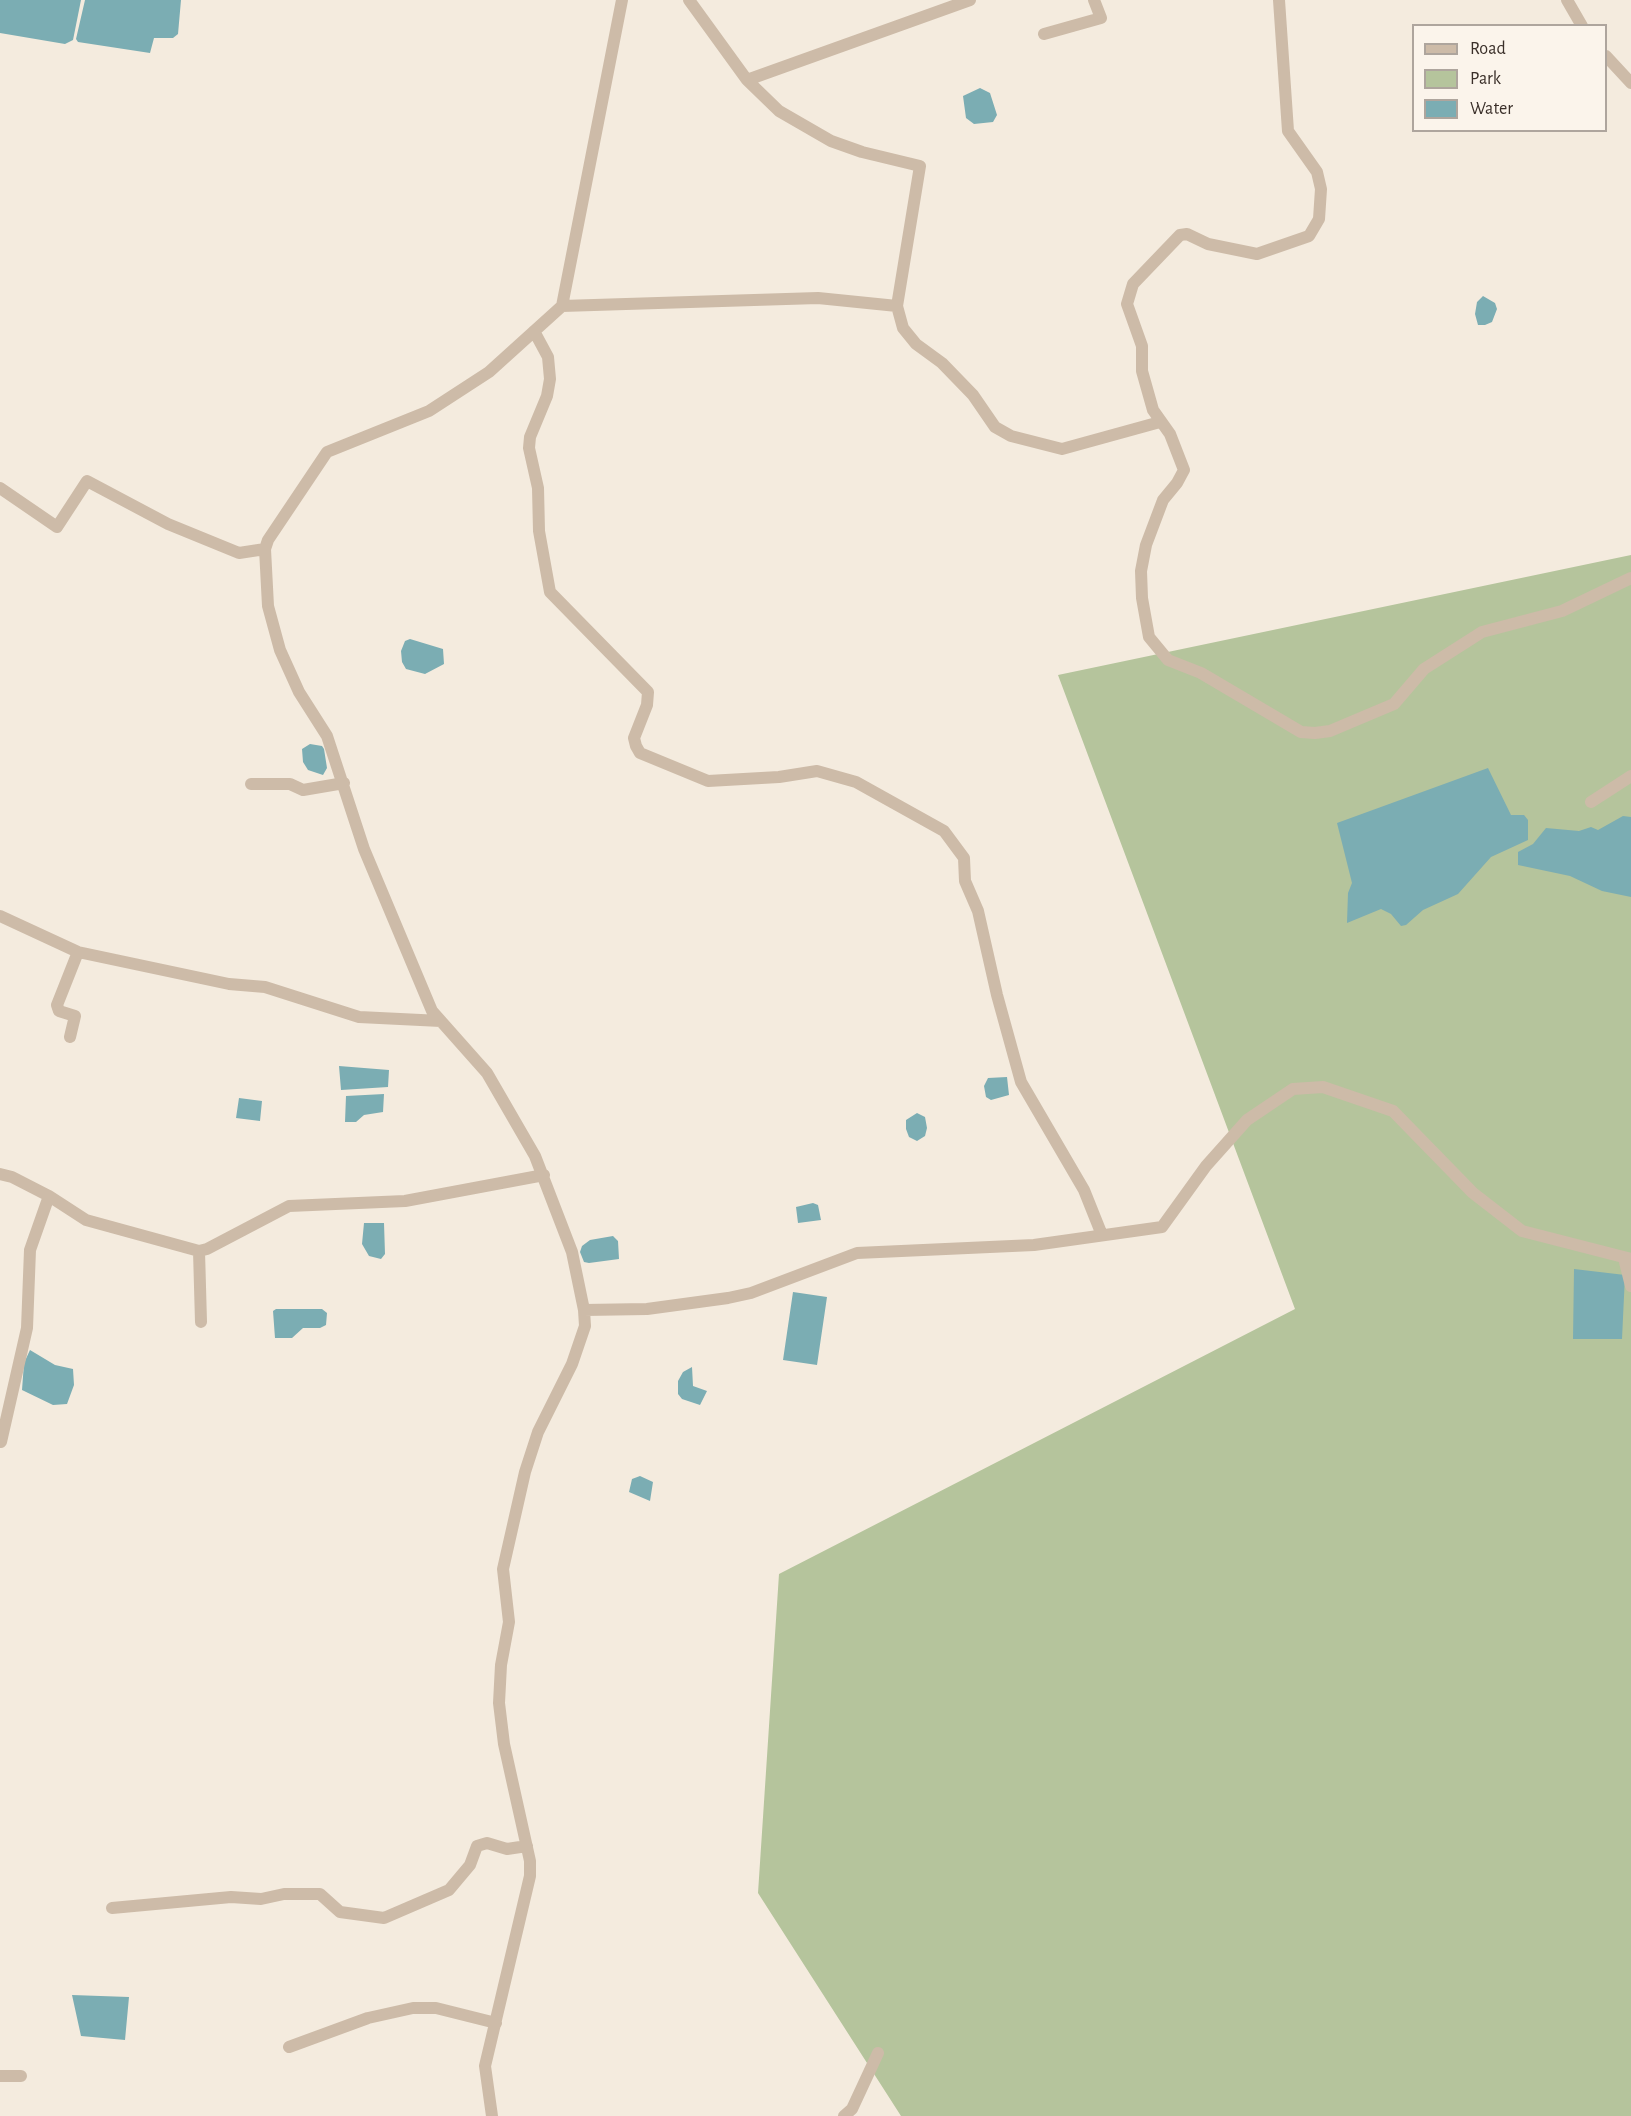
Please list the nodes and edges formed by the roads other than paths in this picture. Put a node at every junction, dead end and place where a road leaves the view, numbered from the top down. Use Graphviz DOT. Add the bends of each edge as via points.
graph roads {
  1 [pos="622,0"];
  2 [pos="689,0"];
  3 [pos="970,0"];
  4 [pos="1094,0"];
  5 [pos="1279,0"];
  6 [pos="1567,0"];
  7 [pos="1581,24"];
  8 [pos="1044,34"];
  9 [pos="1607,58"];
  10 [pos="747,80"];
  11 [pos="1631,83"];
  12 [pos="562,306"];
  13 [pos="897,306"];
  14 [pos="534,331"];
  15 [pos="1160,422"];
  16 [pos="0,488"];
  17 [pos="265,549"];
  18 [pos="1631,578"];
  19 [pos="1631,776"];
  20 [pos="344,783"];
  21 [pos="251,784"];
  22 [pos="1591,802"];
  23 [pos="0,916"];
  24 [pos="78,952"];
  25 [pos="441,1021"];
  26 [pos="70,1037"];
  27 [pos="0,1174"];
  28 [pos="543,1175"];
  29 [pos="49,1196"];
  30 [pos="1102,1235"];
  31 [pos="199,1251"];
  32 [pos="1628,1258"];
  33 [pos="1631,1286"];
  34 [pos="584,1310"];
  35 [pos="201,1322"];
  36 [pos="1,1442"];
  37 [pos="526,1846"];
  38 [pos="112,1908"];
  39 [pos="496,2023"];
  40 [pos="289,2047"];
  41 [pos="878,2053"];
  42 [pos="0,2076"];
  43 [pos="21,2076"];
  44 [pos="492,2116"];
  45 [pos="844,2116"];
  1 -- 12 [label="street"];
  2 -- 10 [label="street"];
  3 -- 10 [label="street"];
  4 -- 8 [label="street" via="1101,18"];
  5 -- 15 [label="street" via="1288,132 1317,172 1321,189 1319,219 1309,236 1257,254 1180,235 1133,284 1127,304 1142,346 1142,370 1153,410"];
  6 -- 7 [label="street"];
  9 -- 11 [label="street"];
  10 -- 13 [label="street" via="779,111 831,141 920,166"];
  12 -- 13 [label="street" via="818,298"];
  12 -- 14 [label="street"];
  13 -- 15 [label="street" via="903,328 916,344 942,363 973,395 996,427 1011,436 1062,449"];
  14 -- 17 [label="street" via="489,372 429,411 327,452"];
  14 -- 30 [label="street" via="548,357 550,380 529,448 538,488 539,531 550,592 648,692 634,738 640,753 708,781 817,771 856,782 944,831 964,858 965,881 978,911 1021,1082 1084,1190"];
  15 -- 18 [label="street" via="1170,434 1184,470 1163,500 1146,545 1141,571 1149,637 1168,660 1201,673 1300,732 1330,731 1394,704 1424,669 1482,632 1562,611"];
  16 -- 17 [label="street" via="57,527 87,481 168,524 239,553"];
  17 -- 20 [label="street" via="268,606 280,650 299,692 327,736"];
  19 -- 22 [label="street"];
  20 -- 21 [label="street" via="303,790 290,784"];
  20 -- 25 [label="street" via="364,849 432,1011"];
  23 -- 24 [label="street"];
  24 -- 25 [label="street" via="230,984 265,987 359,1017"];
  24 -- 26 [label="street" via="57,1005 59,1011 75,1016"];
  25 -- 28 [label="street" via="487,1073"];
  27 -- 29 [label="street"];
  28 -- 31 [label="street" via="405,1201 289,1206"];
  28 -- 34 [label="street" via="572,1252"];
  29 -- 31 [label="street" via="86,1220"];
  29 -- 36 [label="street" via="30,1250 27,1328"];
  30 -- 32 [label="street" via="1162,1227 1247,1120 1293,1089 1323,1087 1393,1111 1473,1193 1522,1231"];
  30 -- 34 [label="street" via="1034,1245 857,1253 728,1298 647,1309"];
  31 -- 35 [label="street"];
  32 -- 33 [label="street"];
  34 -- 37 [label="street" via="585,1326 572,1364 538,1432 525,1472 503,1569 509,1622 499,1703"];
  37 -- 38 [label="street" via="477,1846 470,1865 449,1890 384,1918 340,1912 320,1894"];
  37 -- 39 [label="street" via="530,1876"];
  39 -- 40 [label="street" via="436,2008 413,2008 368,2019"];
  39 -- 44 [label="street" via="485,2066"];
  41 -- 45 [label="street" via="852,2109"];
  42 -- 43 [label="street"];
}
